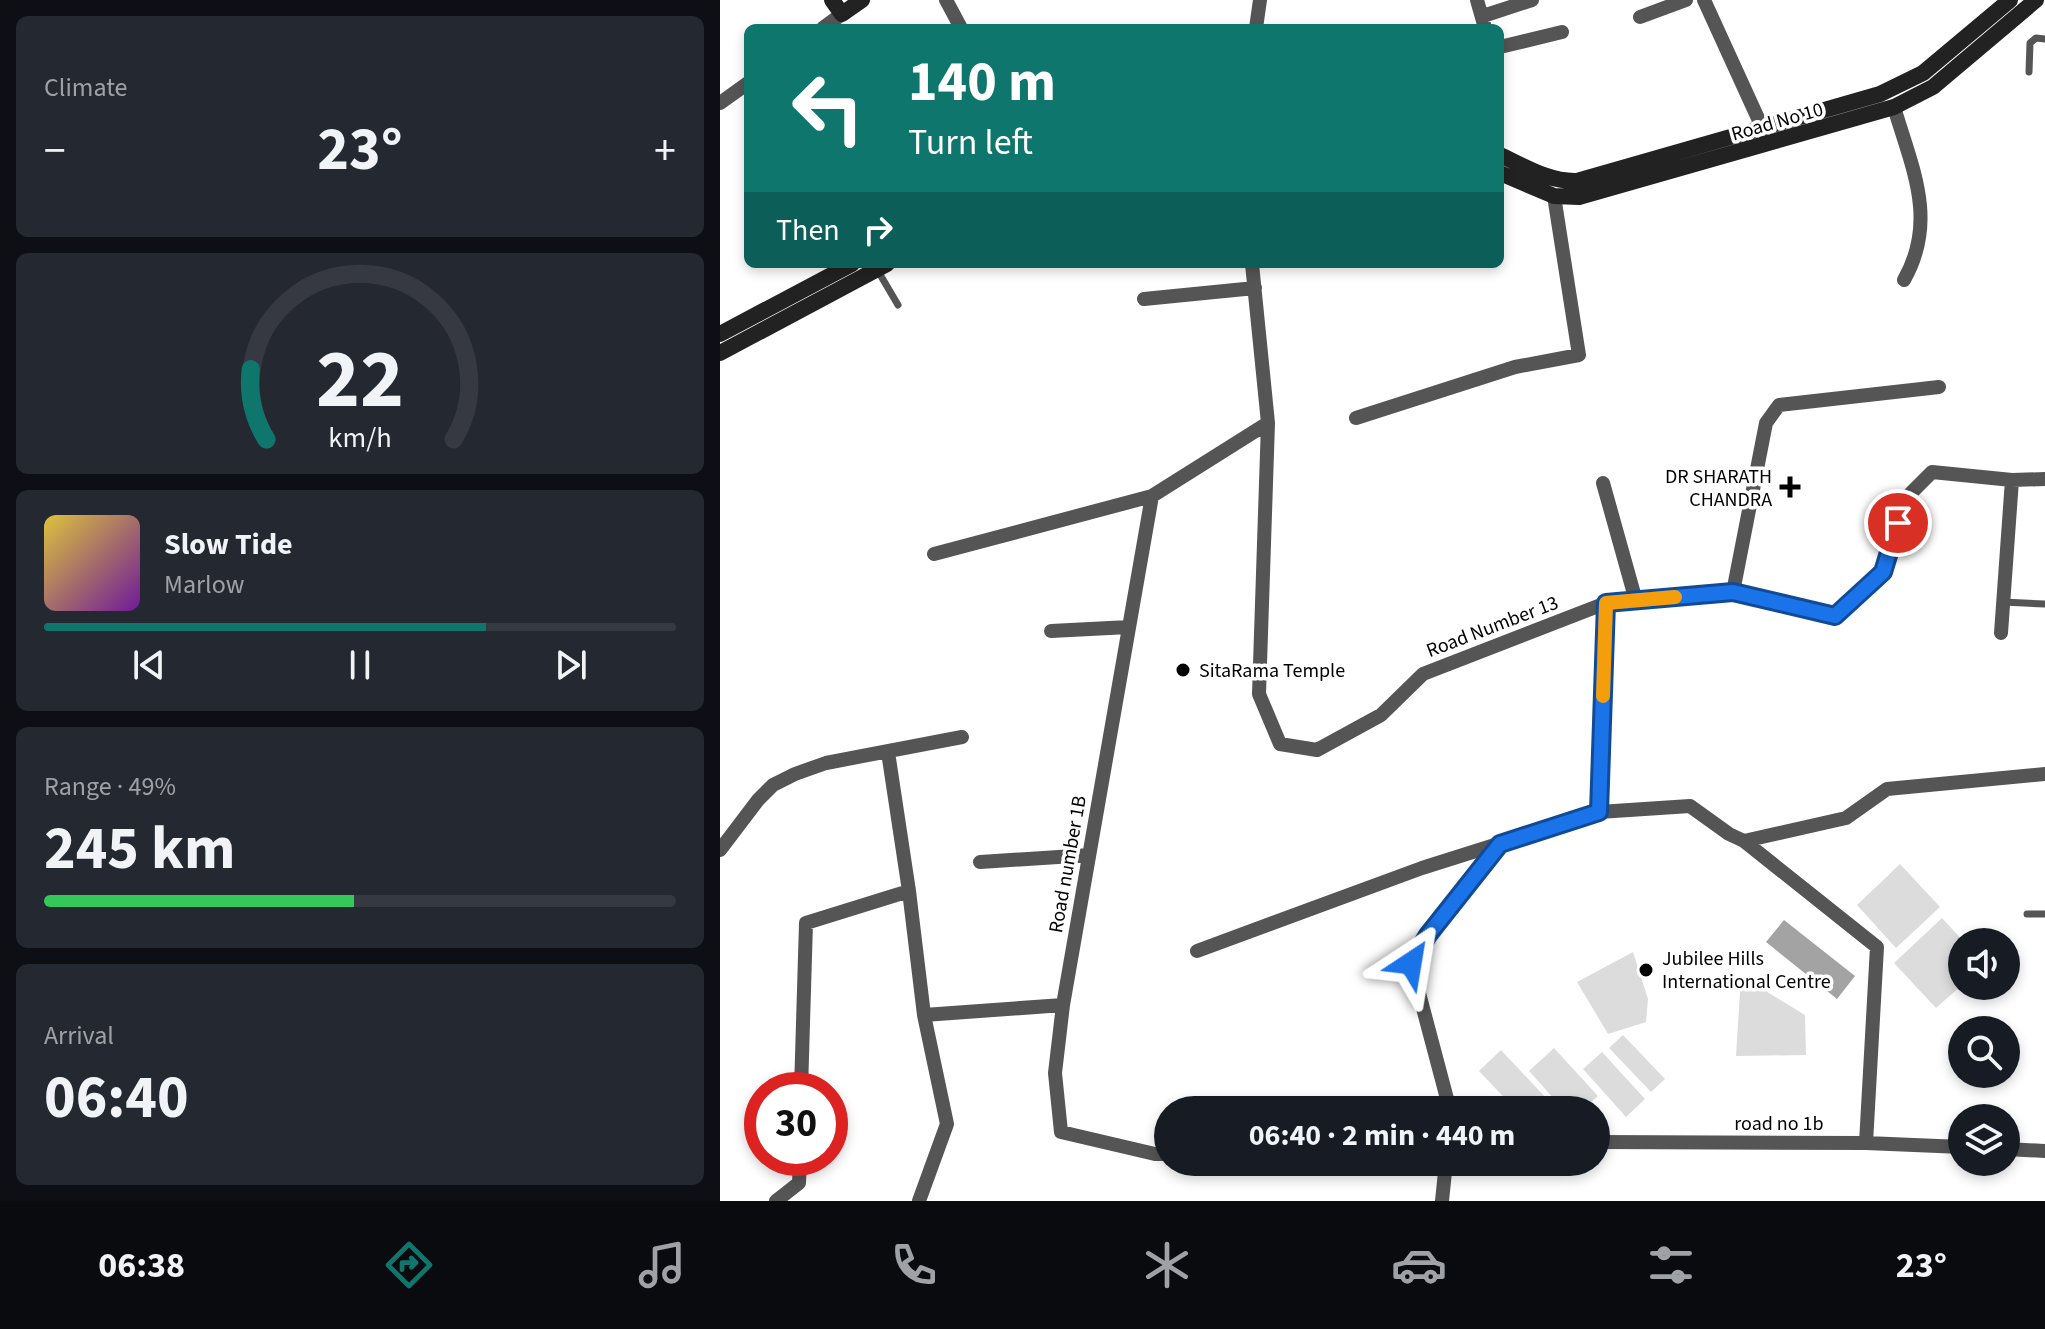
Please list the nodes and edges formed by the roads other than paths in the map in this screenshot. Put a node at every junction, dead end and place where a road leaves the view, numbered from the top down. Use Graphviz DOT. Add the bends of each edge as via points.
graph roads {
  1 [pos="832,0"];
  2 [pos="862,0"];
  3 [pos="946,0"];
  4 [pos="1260,0"];
  5 [pos="1477,0"];
  6 [pos="1532,0"];
  7 [pos="1686,0"];
  8 [pos="1704,0"];
  9 [pos="2010,0"];
  10 [pos="2036,0"];
  11 [pos="842,14"];
  12 [pos="1640,17"];
  13 [pos="1484,22"];
  14 [pos="828,24"];
  15 [pos="959,24"];
  16 [pos="1257,24"];
  17 [pos="1562,32"];
  18 [pos="2045,39"];
  19 [pos="1504,46"];
  20 [pos="2029,72"];
  21 [pos="744,86"];
  22 [pos="720,103"];
  23 [pos="1894,107"];
  24 [pos="1766,136"];
  25 [pos="1504,157"];
  26 [pos="1504,175"];
  27 [pos="1554,196"];
  28 [pos="880,268"];
  29 [pos="882,268"];
  30 [pos="1252,268"];
  31 [pos="830,269"];
  32 [pos="1904,280"];
  33 [pos="1255,288"];
  34 [pos="1144,299"];
  35 [pos="898,305"];
  36 [pos="720,334"];
  37 [pos="720,353"];
  38 [pos="1939,387"];
  39 [pos="1356,418"];
  40 [pos="1268,423"];
  41 [pos="2045,479"];
  42 [pos="2012,480"];
  43 [pos="1603,483"];
  44 [pos="1152,496"];
  45 [pos="934,554"];
  46 [pos="1733,592"];
  47 [pos="1636,601"];
  48 [pos="2003,602"];
  49 [pos="1606,603"];
  50 [pos="2045,604"];
  51 [pos="1129,627"];
  52 [pos="1051,631"];
  53 [pos="2001,633"];
  54 [pos="962,737"];
  55 [pos="888,752"];
  56 [pos="2045,774"];
  57 [pos="1599,812"];
  58 [pos="1744,841"];
  59 [pos="1500,844"];
  60 [pos="720,850"];
  61 [pos="1089,855"];
  62 [pos="980,862"];
  63 [pos="909,891"];
  64 [pos="2027,914"];
  65 [pos="2045,914"];
  66 [pos="1197,951"];
  67 [pos="1063,1005"];
  68 [pos="924,1015"];
  69 [pos="802,1072"];
  70 [pos="1446,1096"];
  71 [pos="1610,1142"];
  72 [pos="1866,1143"];
  73 [pos="1948,1146"];
  74 [pos="2020,1150"];
  75 [pos="2045,1151"];
  76 [pos="1154,1154"];
  77 [pos="799,1176"];
  78 [pos="1445,1176"];
  79 [pos="776,1201"];
  80 [pos="919,1201"];
  81 [pos="1442,1201"];
  1 -- 11 [label="main road"];
  2 -- 11 [label="main road"];
  3 -- 15 [label="street"];
  4 -- 16 [label="street"];
  5 -- 13 [label="street"];
  6 -- 13 [label="street"];
  7 -- 12 [label="street"];
  8 -- 24 [label="street"];
  9 -- 24 [label="main road, Road No 10" via="1913,80"];
  10 -- 23 [label="main road, Road No 10" via="1933,87"];
  11 -- 14 [label="street"];
  17 -- 19 [label="street"];
  18 -- 20 [label="lane" via="2030,43"];
  21 -- 22 [label="street"];
  23 -- 24 [label="main road, Road No 10"];
  23 -- 32 [label="street" via="1922,211 1919,247"];
  24 -- 25 [label="main road, Road No 10" via="1577,181 1539,173"];
  24 -- 27 [label="main road, Road No 10" via="1597,193"];
  26 -- 27 [label="main road, Road No 10"];
  27 -- 39 [label="street" via="1579,355 1515,367"];
  28 -- 37 [label="main road"];
  29 -- 35 [label="lane"];
  30 -- 33 [label="street, Road Number 13"];
  31 -- 36 [label="main road"];
  33 -- 34 [label="street"];
  33 -- 40 [label="street, Road Number 13"];
  38 -- 46 [label="street" via="1779,405 1766,423"];
  40 -- 44 [label="street"];
  40 -- 49 [label="street, Road Number 13" via="1259,694 1280,744 1317,750 1381,715 1423,674"];
  41 -- 42 [label="street, Road Number 13"];
  42 -- 46 [label="street, Road Number 13" via="1932,472 1905,499 1883,572 1835,616"];
  42 -- 48 [label="street"];
  43 -- 47 [label="street"];
  44 -- 45 [label="street"];
  44 -- 51 [label="street, Road number 1B"];
  46 -- 47 [label="street, Road Number 13"];
  47 -- 49 [label="street, Road Number 13"];
  48 -- 50 [label="lane"];
  48 -- 53 [label="street"];
  49 -- 57 [label="street"];
  51 -- 52 [label="street"];
  51 -- 61 [label="street, Road number 1B"];
  54 -- 55 [label="street"];
  55 -- 60 [label="street" via="826,763 773,785"];
  55 -- 63 [label="street"];
  56 -- 58 [label="street" via="1887,789 1846,818"];
  57 -- 58 [label="street" via="1690,806"];
  57 -- 59 [label="street"];
  58 -- 72 [label="street" via="1877,947"];
  59 -- 66 [label="street"];
  59 -- 70 [label="street" via="1411,963"];
  61 -- 62 [label="street"];
  61 -- 67 [label="street, Road number 1B"];
  63 -- 68 [label="street"];
  63 -- 69 [label="street" via="806,923"];
  64 -- 65 [label="lane"];
  67 -- 68 [label="street"];
  67 -- 76 [label="street, Road number 1B" via="1055,1073 1061,1132"];
  68 -- 80 [label="street" via="947,1124"];
  71 -- 72 [label="street, road no 1b"];
  72 -- 73 [label="street, road no 1b"];
  74 -- 75 [label="street"];
  77 -- 79 [label="street" via="799,1183"];
  78 -- 81 [label="street"];
}
